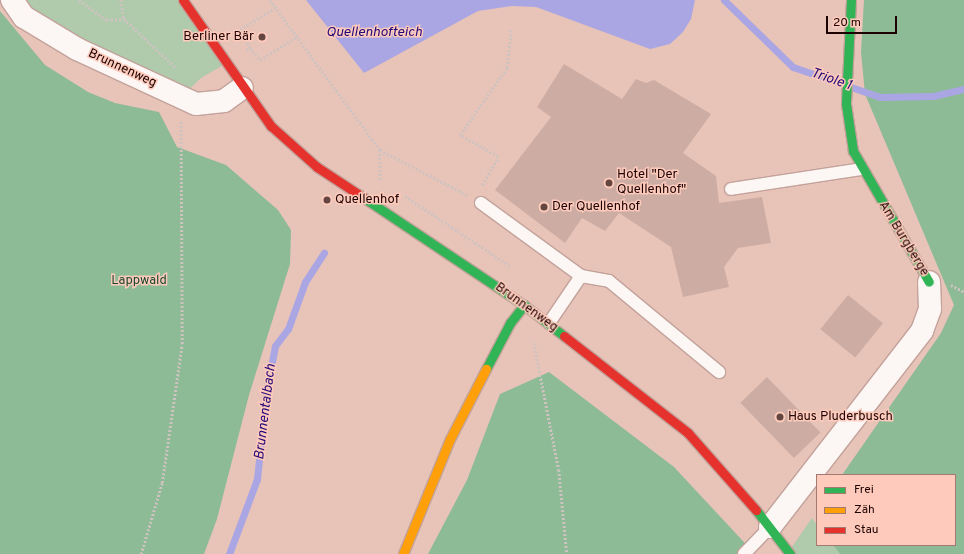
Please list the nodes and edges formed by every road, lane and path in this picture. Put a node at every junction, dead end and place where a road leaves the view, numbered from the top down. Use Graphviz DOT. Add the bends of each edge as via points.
graph roads {
  1 [pos="12,0"];
  2 [pos="79,0"];
  3 [pos="121,0"];
  4 [pos="184,0"];
  5 [pos="270,0"];
  6 [pos="851,0"];
  7 [pos="276,7"];
  8 [pos="124,19"];
  9 [pos="511,30"];
  10 [pos="298,36"];
  11 [pos="250,48"];
  12 [pos="225,64"];
  13 [pos="182,73"];
  14 [pos="242,88"];
  15 [pos="181,96"];
  16 [pos="380,150"];
  17 [pos="861,169"];
  18 [pos="380,180"];
  19 [pos="731,189"];
  20 [pos="477,201"];
  21 [pos="581,276"];
  22 [pos="929,282"];
  23 [pos="524,305"];
  24 [pos="549,323"];
  25 [pos="533,340"];
  26 [pos="719,372"];
  27 [pos="770,527"];
  28 [pos="141,554"];
  29 [pos="403,554"];
  30 [pos="568,554"];
  31 [pos="744,554"];
  32 [pos="790,554"];
  1 -- 15 [label="street, Brunnenweg" via="24,17 77,49"];
  2 -- 8 [label="path" via="107,20"];
  3 -- 8 [label="path"];
  4 -- 12 [label="main road, Brunnenweg"];
  5 -- 7 [label="path"];
  6 -- 17 [label="main road, Am Burgberge" via="846,104 853,151"];
  7 -- 10 [label="path"];
  7 -- 11 [label="path" via="240,30"];
  8 -- 13 [label="path"];
  9 -- 20 [label="path" via="507,68 460,135 498,157"];
  10 -- 11 [label="path" via="260,60"];
  10 -- 16 [label="path"];
  11 -- 12 [label="path"];
  12 -- 14 [label="main road, Brunnenweg"];
  14 -- 15 [label="street, Brunnenweg" via="224,102 215,104 196,104"];
  14 -- 23 [label="main road, Brunnenweg" via="271,126 317,167"];
  15 -- 28 [label="path" via="182,344 162,483"];
  16 -- 18 [label="path"];
  16 -- 20 [label="path"];
  17 -- 19 [label="lane"];
  17 -- 22 [label="main road, Am Burgberge"];
  20 -- 21 [label="lane"];
  21 -- 24 [label="lane"];
  21 -- 26 [label="lane" via="609,281"];
  22 -- 27 [label="street, Am Burgberge" via="930,309 922,331"];
  23 -- 24 [label="main road, Brunnenweg"];
  23 -- 29 [label="main road" via="510,322 450,439"];
  24 -- 27 [label="main road, Brunnenweg" via="688,433"];
  25 -- 30 [label="path" via="559,470"];
  27 -- 31 [label="lane"];
  27 -- 32 [label="main road, Brunnenweg"];
}
